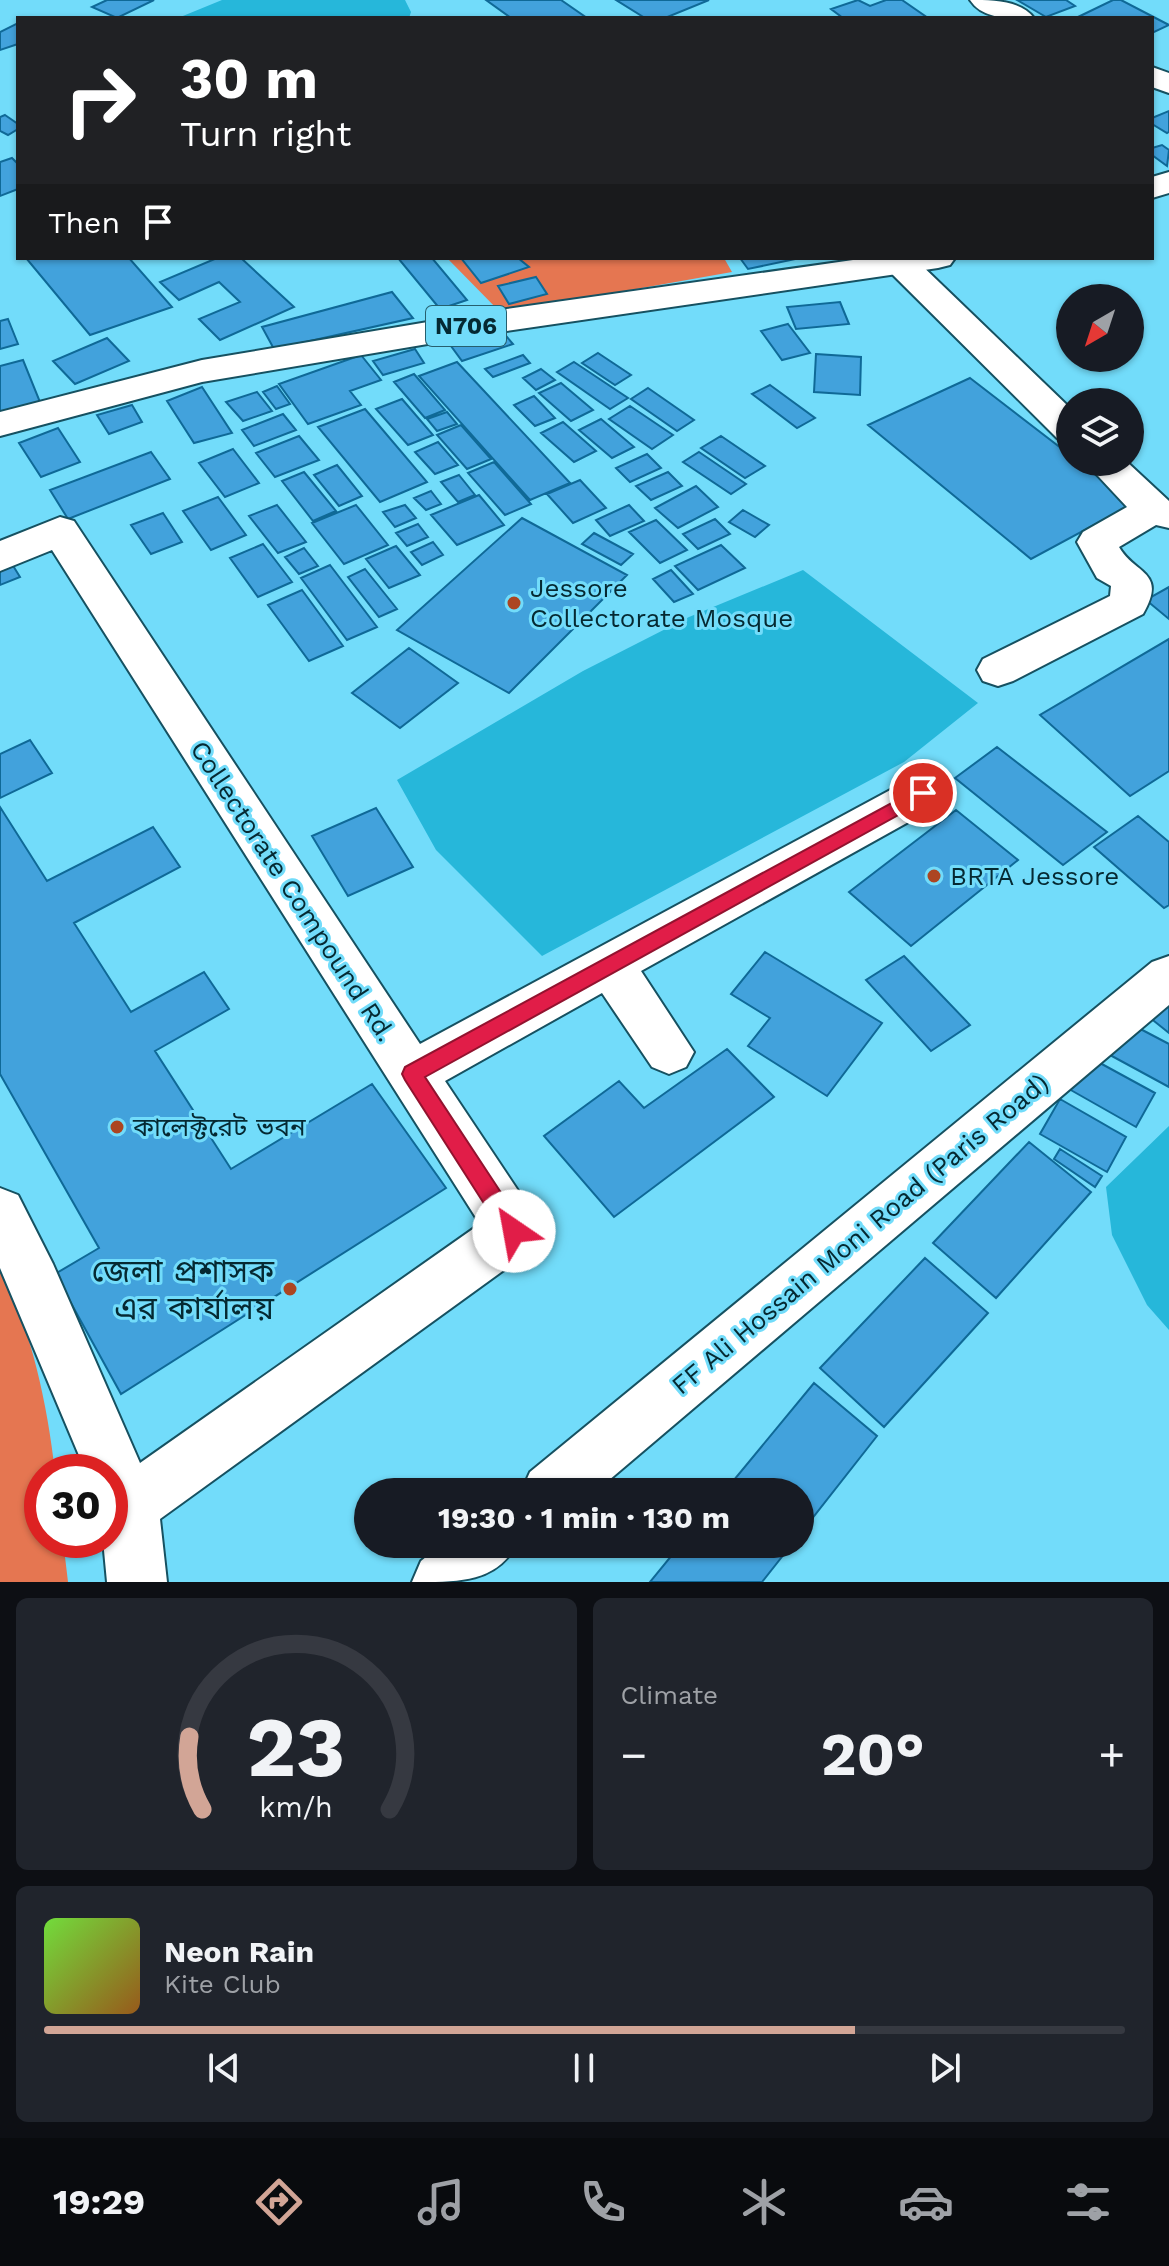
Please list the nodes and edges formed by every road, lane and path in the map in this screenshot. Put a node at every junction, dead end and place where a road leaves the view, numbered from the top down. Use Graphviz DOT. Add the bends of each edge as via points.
graph roads {
  1 [pos="984,0"];
  2 [pos="1016,16"];
  3 [pos="923,260"];
  4 [pos="900,263"];
  5 [pos="1056,415"];
  6 [pos="0,424"];
  7 [pos="1120,476"];
  8 [pos="1161,512"];
  9 [pos="0,557"];
  10 [pos="998,670"];
  11 [pos="923,793"];
  12 [pos="610,965"];
  13 [pos="1169,976"];
  14 [pos="669,1052"];
  15 [pos="412,1074"];
  16 [pos="0,1212"];
  17 [pos="567,1478"];
  18 [pos="129,1506"];
  19 [pos="471,1558"];
  20 [pos="137,1582"];
  21 [pos="442,1582"];
  1 -- 2 [label="main road"];
  3 -- 4 [label="main road, N706"];
  4 -- 5 [label="main road"];
  4 -- 6 [label="main road, N706" via="522,317 202,371"];
  7 -- 8 [label="main road"];
  8 -- 10 [label="main road" via="1097,542 1111,568 1131,580 1129,604"];
  9 -- 15 [label="main road, Collectorate Compound Rd." via="60,531"];
  11 -- 12 [label="main road"];
  12 -- 14 [label="main road"];
  12 -- 15 [label="main road"];
  13 -- 17 [label="main road, FF Ali Hossain Moni Road (Paris Road)"];
  15 -- 18 [label="main road, Collectorate Compound Rd." via="514,1231"];
  16 -- 18 [label="main road"];
  18 -- 20 [label="main road"];
  19 -- 21 [label="main road"];
}
